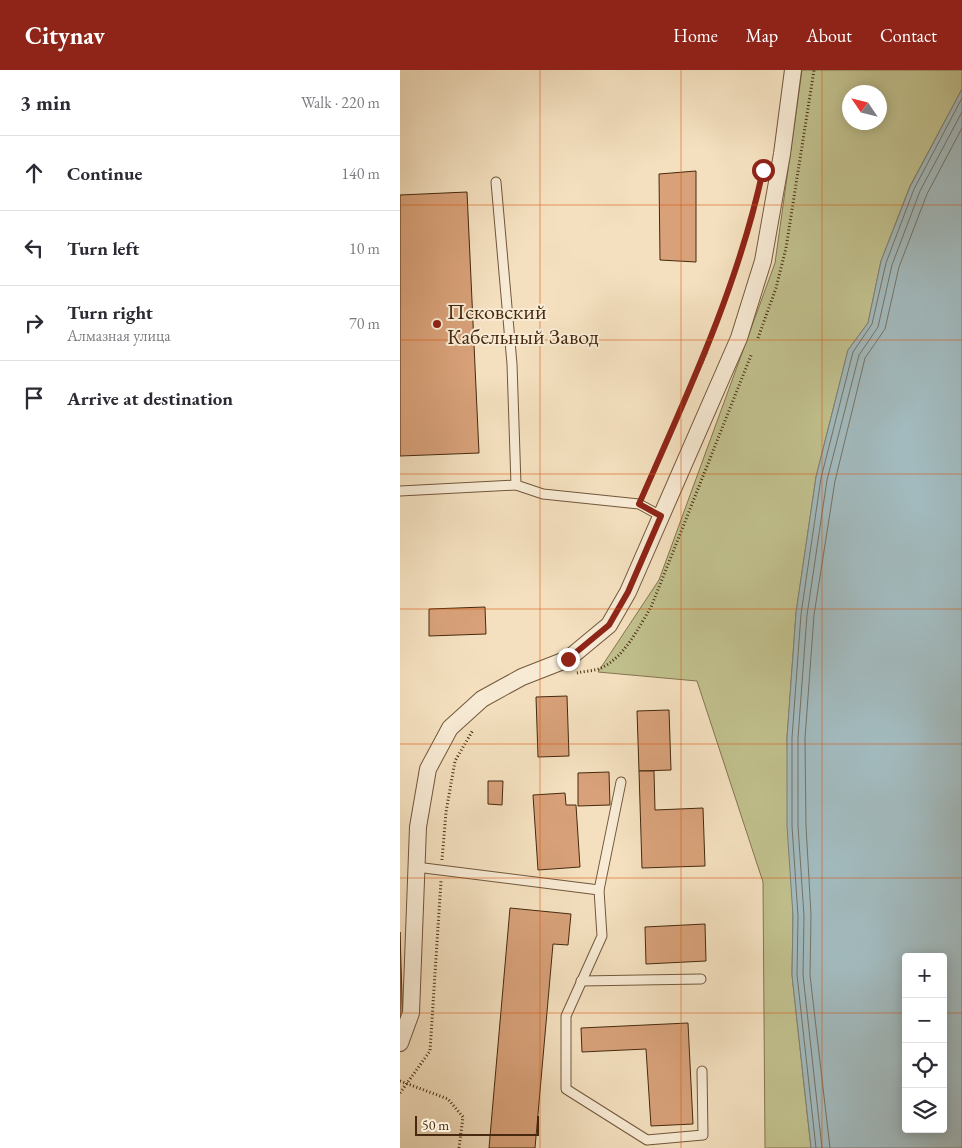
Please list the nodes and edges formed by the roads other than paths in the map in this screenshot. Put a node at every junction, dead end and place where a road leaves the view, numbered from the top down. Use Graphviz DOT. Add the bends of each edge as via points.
graph roads {
  1 [pos="793,70"];
  2 [pos="496,182"];
  3 [pos="516,484"];
  4 [pos="400,491"];
  5 [pos="661,516"];
  6 [pos="622,782"];
  7 [pos="416,867"];
  8 [pos="599,890"];
  9 [pos="701,979"];
  10 [pos="581,981"];
  11 [pos="400,1043"];
  12 [pos="702,1070"];
  1 -- 5 [label="street" via="764,261 739,338"];
  2 -- 3 [label="lane" via="512,364"];
  3 -- 4 [label="lane"];
  3 -- 5 [label="lane" via="543,494 639,504"];
  5 -- 7 [label="street" via="628,592 609,625 568,659 522,677 482,699 450,728 428,769 418,827"];
  6 -- 8 [label="lane"];
  7 -- 8 [label="lane"];
  7 -- 11 [label="street" via="411,1013"];
  8 -- 10 [label="lane" via="602,936"];
  9 -- 10 [label="lane"];
  10 -- 12 [label="lane" via="566,1016 566,1089 647,1140 703,1135"];
}
